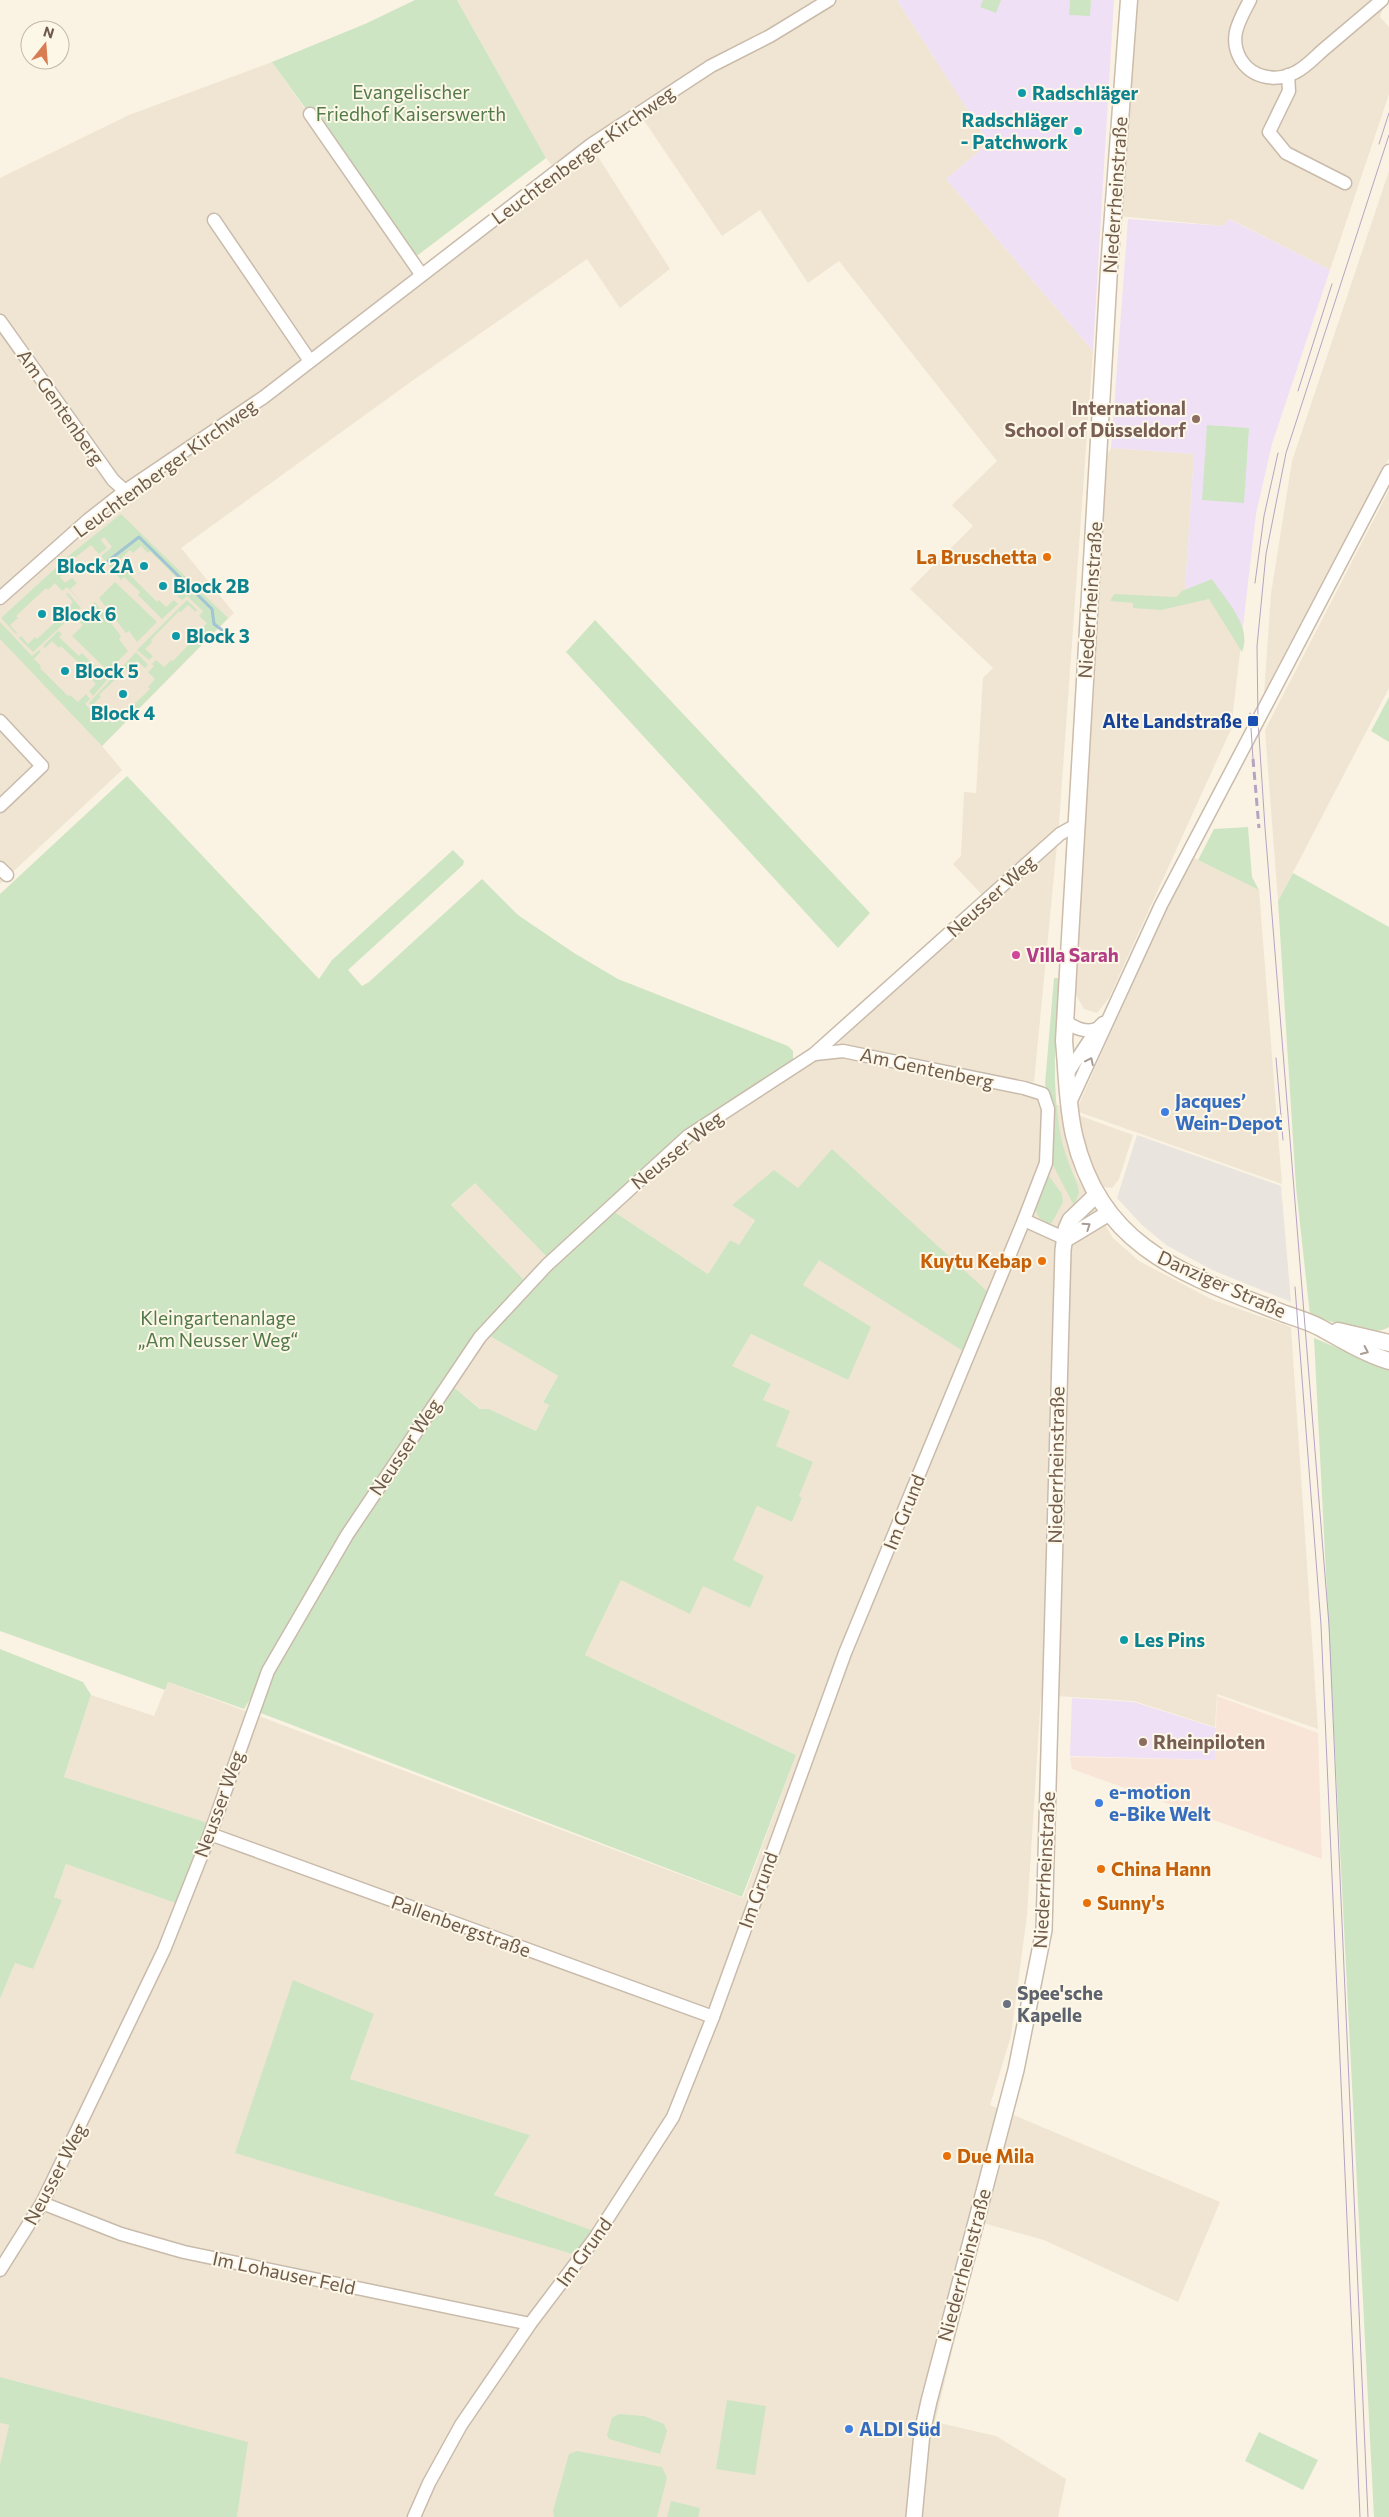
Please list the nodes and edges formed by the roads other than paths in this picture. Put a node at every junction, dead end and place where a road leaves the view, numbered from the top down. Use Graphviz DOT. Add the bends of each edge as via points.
graph roads {
  1 [pos="828,0"];
  2 [pos="1129,0"];
  3 [pos="1250,0"];
  4 [pos="1382,0"];
  5 [pos="1288,75"];
  6 [pos="310,114"];
  7 [pos="1345,183"];
  8 [pos="214,220"];
  9 [pos="421,274"];
  10 [pos="0,321"];
  11 [pos="310,361"];
  12 [pos="1389,471"];
  13 [pos="125,491"];
  14 [pos="0,598"];
  15 [pos="0,721"];
  16 [pos="0,806"];
  17 [pos="1076,825"];
  18 [pos="1111,1016"];
  19 [pos="1065,1021"];
  20 [pos="1097,1029"];
  21 [pos="814,1054"];
  22 [pos="1067,1074"];
  23 [pos="1069,1105"];
  24 [pos="1096,1195"];
  25 [pos="1109,1213"];
  26 [pos="1024,1220"];
  27 [pos="1066,1239"];
  28 [pos="1319,1327"];
  29 [pos="1389,1334"];
  30 [pos="1367,1337"];
  31 [pos="1389,1343"];
  32 [pos="1389,1361"];
  33 [pos="210,1834"];
  34 [pos="713,2017"];
  35 [pos="42,2203"];
  36 [pos="0,2270"];
  37 [pos="530,2324"];
  38 [pos="414,2517"];
  39 [pos="914,2517"];
  1 -- 9 [label="street, Leuchtenberger Kirchweg" via="634,114"];
  2 -- 17 [label="main road, Niederrheinstraße" via="1109,268"];
  3 -- 5 [label="street" via="1236,26 1233,41 1237,53 1255,73 1277,78"];
  4 -- 5 [label="street" via="1297,72"];
  5 -- 7 [label="street" via="1289,91 1269,132 1286,153"];
  6 -- 9 [label="street"];
  8 -- 11 [label="street"];
  9 -- 11 [label="street, Leuchtenberger Kirchweg"];
  10 -- 13 [label="street, Am Gentenberg" via="113,480"];
  11 -- 13 [label="street, Leuchtenberger Kirchweg" via="264,397"];
  12 -- 18 [label="street" via="1170,888"];
  13 -- 14 [label="street, Leuchtenberger Kirchweg"];
  15 -- 16 [label="street" via="42,766"];
  17 -- 19 [label="main road, Niederrheinstraße"];
  17 -- 21 [label="street, Neusser Weg" via="1060,834"];
  18 -- 20 [label="street"];
  23 -- 18 [label="street, one-way"];
  19 -- 20 [label="street" via="1090,1032"];
  19 -- 22 [label="main road, Niederrheinstraße"];
  20 -- 22 [label="street"];
  21 -- 26 [label="street, Am Gentenberg" via="843,1051 1039,1092 1045,1097 1048,1109 1046,1164"];
  21 -- 33 [label="street, Neusser Weg" via="688,1136 547,1265 480,1337 347,1534 268,1670"];
  22 -- 23 [label="main road, Niederrheinstraße"];
  23 -- 24 [label="main road, Niederrheinstraße" via="1078,1151"];
  24 -- 25 [label="main road, Niederrheinstraße"];
  24 -- 27 [label="street, Niederrheinstraße" via="1070,1220"];
  27 -- 25 [label="street, one-way"];
  25 -- 28 [label="main road, Danziger Straße" via="1133,1239 1158,1257 1224,1290"];
  26 -- 27 [label="street"];
  26 -- 34 [label="street, Im Grund" via="845,1653"];
  27 -- 39 [label="street, Niederrheinstraße" via="1059,1338 1044,1930 1016,2070 929,2401 922,2433"];
  28 -- 30 [label="main road, Danziger Straße"];
  28 -- 32 [label="main road, Danziger Straße, one-way"];
  29 -- 30 [label="main road"];
  30 -- 31 [label="main road, Danziger Straße"];
  33 -- 34 [label="street, Pallenbergstraße"];
  33 -- 35 [label="street, Neusser Weg" via="164,1950"];
  34 -- 37 [label="street, Im Grund" via="673,2117 595,2238"];
  35 -- 36 [label="street, Neusser Weg"];
  35 -- 37 [label="street, Im Lohauser Feld" via="121,2234 184,2252"];
  37 -- 38 [label="street, Im Grund" via="461,2425"];
}
